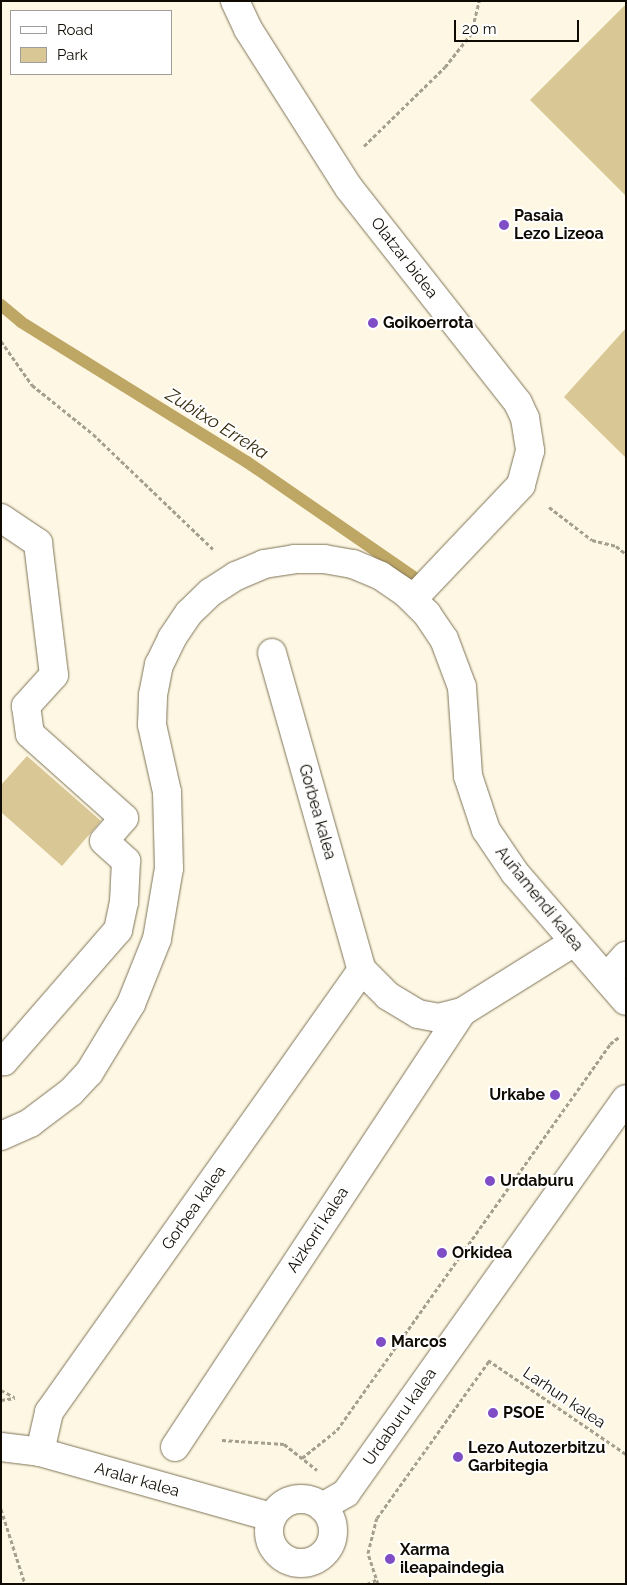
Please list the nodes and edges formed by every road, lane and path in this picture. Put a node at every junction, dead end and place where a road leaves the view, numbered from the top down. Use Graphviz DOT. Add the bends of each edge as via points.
graph roads {
  1 [pos="235,1"];
  2 [pos="479,1"];
  3 [pos="339,171"];
  4 [pos="1,341"];
  5 [pos="540,500"];
  6 [pos="1,518"];
  7 [pos="626,554"];
  8 [pos="264,564"];
  9 [pos="413,599"];
  10 [pos="272,653"];
  11 [pos="574,942"];
  12 [pos="626,956"];
  13 [pos="362,970"];
  14 [pos="606,978"];
  15 [pos="626,1001"];
  16 [pos="462,1012"];
  17 [pos="626,1032"];
  18 [pos="1,1058"];
  19 [pos="626,1099"];
  20 [pos="1,1136"];
  21 [pos="1,1390"];
  22 [pos="15,1398"];
  23 [pos="1,1446"];
  24 [pos="175,1448"];
  25 [pos="40,1452"];
  26 [pos="626,1454"];
  27 [pos="302,1458"];
  28 [pos="322,1506"];
  29 [pos="1,1510"];
  30 [pos="272,1518"];
  31 [pos="318,1572"];
  32 [pos="377,1582"];
  33 [pos="25,1584"];
  34 [pos="368,1584"];
  1 -- 3 [label="street, Olatzar bidea" via="248,30"];
  2 -- 3 [label="path" via="471,34 445,66"];
  3 -- 9 [label="street, Olatzar bidea" via="518,403 529,434 529,460 521,485"];
  4 -- 8 [label="path" via="32,385 93,434 223,559"];
  5 -- 7 [label="path" via="592,540 616,546"];
  6 -- 18 [label="street" via="38,543 54,675 26,706 30,734 124,818 104,841 126,861 124,902 118,930 4,1061"];
  8 -- 9 [label="street, Auñamendi kalea" via="294,559 324,559 353,564 381,576"];
  8 -- 20 [label="street, Auñamendi kalea" via="236,576 189,612 159,665 152,725 167,792 169,868 165,904 146,972 131,1004 89,1073 50,1110"];
  9 -- 11 [label="street, Auñamendi kalea" via="444,639 456,666 465,713 468,776 486,830 515,873"];
  10 -- 13 [label="street, Gorbea kalea"];
  11 -- 14 [label="street, Auñamendi kalea"];
  11 -- 16 [label="street, Gorbea kalea"];
  12 -- 14 [label="street"];
  13 -- 16 [label="street, Gorbea kalea" via="388,996 418,1014 438,1018"];
  13 -- 25 [label="street, Gorbea kalea" via="49,1412"];
  14 -- 15 [label="street, Auñamendi kalea"];
  16 -- 24 [label="street, Aizkorri kalea"];
  17 -- 27 [label="path" via="610,1044 337,1430"];
  19 -- 28 [label="street, Urdaburu kalea" via="346,1493"];
  21 -- 22 [label="path"];
  23 -- 25 [label="street, Aralar kalea"];
  25 -- 30 [label="street, Aralar kalea"];
  26 -- 32 [label="path, Larhun kalea" via="489,1361 377,1518 368,1553"];
  28 -- 30 [label="street" via="304,1499 294,1500 278,1509"];
  28 -- 31 [label="street" via="333,1524 333,1536"];
  29 -- 33 [label="path"];
  30 -- 31 [label="street" via="269,1528 274,1550 292,1562"];
  32 -- 34 [label="path"];
}
